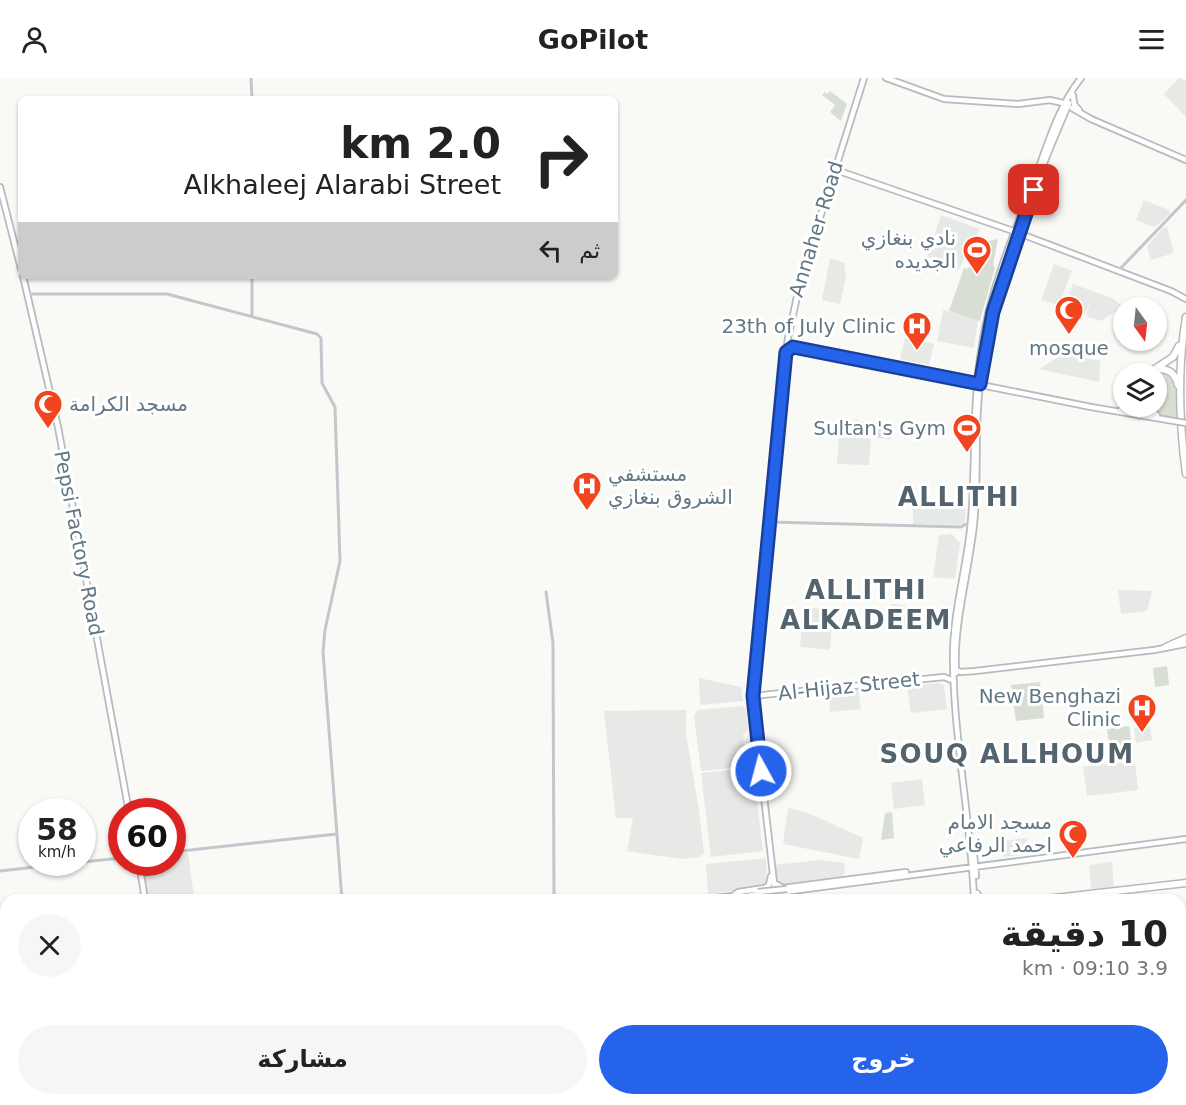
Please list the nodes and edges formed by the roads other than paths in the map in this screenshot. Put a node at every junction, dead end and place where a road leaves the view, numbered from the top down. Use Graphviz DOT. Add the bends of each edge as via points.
graph roads {
  1 [pos="251,78"];
  2 [pos="863,78"];
  3 [pos="886,78"];
  4 [pos="1083,78"];
  5 [pos="252,96"];
  6 [pos="1071,96"];
  7 [pos="1058,101"];
  8 [pos="1067,104"];
  9 [pos="1078,111"];
  10 [pos="1063,113"];
  11 [pos="1186,159"];
  12 [pos="837,170"];
  13 [pos="0,187"];
  14 [pos="1186,200"];
  15 [pos="1020,226"];
  16 [pos="1015,232"];
  17 [pos="1026,236"];
  18 [pos="1014,241"];
  19 [pos="18,257"];
  20 [pos="1118,271"];
  21 [pos="24,279"];
  22 [pos="252,279"];
  23 [pos="27,294"];
  24 [pos="1186,299"];
  25 [pos="252,316"];
  26 [pos="1186,317"];
  27 [pos="1184,335"];
  28 [pos="789,345"];
  29 [pos="1164,363"];
  30 [pos="1167,371"];
  31 [pos="979,375"];
  32 [pos="970,381"];
  33 [pos="978,383"];
  34 [pos="987,385"];
  35 [pos="978,391"];
  36 [pos="1180,392"];
  37 [pos="1113,406"];
  38 [pos="1113,407"];
  39 [pos="1160,417"];
  40 [pos="1164,417"];
  41 [pos="1174,420"];
  42 [pos="1186,422"];
  43 [pos="1186,448"];
  44 [pos="1186,474"];
  45 [pos="772,488"];
  46 [pos="971,520"];
  47 [pos="770,522"];
  48 [pos="961,527"];
  49 [pos="969,536"];
  50 [pos="765,561"];
  51 [pos="546,592"];
  52 [pos="1186,641"];
  53 [pos="1166,647"];
  54 [pos="1150,650"];
  55 [pos="955,668"];
  56 [pos="964,672"];
  57 [pos="944,677"];
  58 [pos="955,679"];
  59 [pos="753,696"];
  60 [pos="126,798"];
  61 [pos="337,834"];
  62 [pos="1186,838"];
  63 [pos="186,850"];
  64 [pos="976,864"];
  65 [pos="18,869"];
  66 [pos="0,871"];
  67 [pos="141,876"];
  68 [pos="771,876"];
  69 [pos="774,883"];
  70 [pos="1186,884"];
  71 [pos="822,885"];
  72 [pos="144,894"];
  73 [pos="342,894"];
  74 [pos="554,894"];
  75 [pos="745,894"];
  76 [pos="752,894"];
  77 [pos="774,894"];
  78 [pos="775,894"];
  79 [pos="781,894"];
  80 [pos="976,894"];
  81 [pos="1090,894"];
  82 [pos="1110,894"];
  1 -- 5 [label="street"];
  2 -- 12 [label="main road, Annaher Road"];
  2 -- 45 [label="main road, Annaher Road" via="792,304 782,367"];
  3 -- 7 [label="main road" via="944,99 1018,104"];
  4 -- 6 [label="main road"];
  6 -- 7 [label="main road"];
  6 -- 8 [label="main road"];
  6 -- 9 [label="main road"];
  7 -- 8 [label="main road"];
  7 -- 10 [label="main road"];
  8 -- 10 [label="main road"];
  9 -- 10 [label="main road"];
  9 -- 11 [label="main road"];
  10 -- 15 [label="main road"];
  12 -- 16 [label="main road"];
  12 -- 28 [label="main road, Annaher Road" via="801,278"];
  13 -- 19 [label="main road"];
  14 -- 20 [label="street"];
  15 -- 16 [label="main road"];
  15 -- 17 [label="main road"];
  16 -- 17 [label="main road"];
  16 -- 18 [label="main road"];
  17 -- 18 [label="main road"];
  17 -- 20 [label="main road"];
  18 -- 31 [label="main road" via="990,311"];
  20 -- 24 [label="main road"];
  21 -- 23 [label="main road, Pepsi Factory Road"];
  22 -- 25 [label="street"];
  23 -- 25 [label="street" via="167,294"];
  23 -- 60 [label="main road, Pepsi Factory Road" via="58,427"];
  25 -- 61 [label="street" via="319,335 323,342 322,382 334,405 340,567 323,652"];
  26 -- 27 [label="highway"];
  27 -- 29 [label="highway" via="1173,357"];
  27 -- 36 [label="highway"];
  27 -- 43 [label="highway"];
  28 -- 32 [label="main road"];
  28 -- 45 [label="main road, Annaher Road"];
  30 -- 36 [label="highway" via="1174,375"];
  31 -- 32 [label="main road"];
  31 -- 33 [label="main road"];
  31 -- 34 [label="main road"];
  32 -- 33 [label="main road"];
  32 -- 35 [label="main road"];
  33 -- 34 [label="main road"];
  33 -- 35 [label="main road"];
  34 -- 35 [label="main road"];
  34 -- 37 [label="main road"];
  34 -- 38 [label="main road"];
  35 -- 46 [label="main road"];
  35 -- 55 [label="main road" via="974,522"];
  36 -- 44 [label="highway"];
  39 -- 41 [label="main road"];
  40 -- 41 [label="main road"];
  41 -- 42 [label="main road, bridge"];
  45 -- 47 [label="main road, Annaher Road"];
  45 -- 50 [label="main road, Annaher Road"];
  46 -- 48 [label="street"];
  46 -- 49 [label="main road"];
  47 -- 48 [label="street"];
  47 -- 50 [label="main road, Annaher Road"];
  48 -- 49 [label="street"];
  49 -- 55 [label="main road" via="955,628"];
  50 -- 59 [label="main road, Annaher Road"];
  50 -- 68 [label="main road, Annaher Road" via="751,702"];
  51 -- 74 [label="street" via="553,643"];
  52 -- 53 [label="highway"];
  52 -- 54 [label="main road"];
  53 -- 54 [label="main road"];
  54 -- 56 [label="main road"];
  55 -- 56 [label="main road"];
  55 -- 57 [label="main road, Al-Hijaz Street"];
  55 -- 58 [label="main road"];
  56 -- 58 [label="main road"];
  57 -- 58 [label="main road, Al-Hijaz Street"];
  57 -- 59 [label="main road, Al-Hijaz Street"];
  58 -- 64 [label="main road" via="957,728"];
  59 -- 69 [label="main road, Annaher Road"];
  61 -- 63 [label="street"];
  61 -- 73 [label="street"];
  62 -- 64 [label="main road"];
  64 -- 71 [label="main road"];
  64 -- 80 [label="main road"];
  65 -- 66 [label="street"];
  67 -- 72 [label="main road"];
  68 -- 75 [label="main road" via="767,888"];
  68 -- 77 [label="main road, Annaher Road"];
  69 -- 71 [label="main road" via="781,888"];
  69 -- 78 [label="main road, Annaher Road"];
  70 -- 81 [label="highway"];
  70 -- 82 [label="highway"];
  71 -- 76 [label="main road, bridge"];
  71 -- 79 [label="main road"];
}
